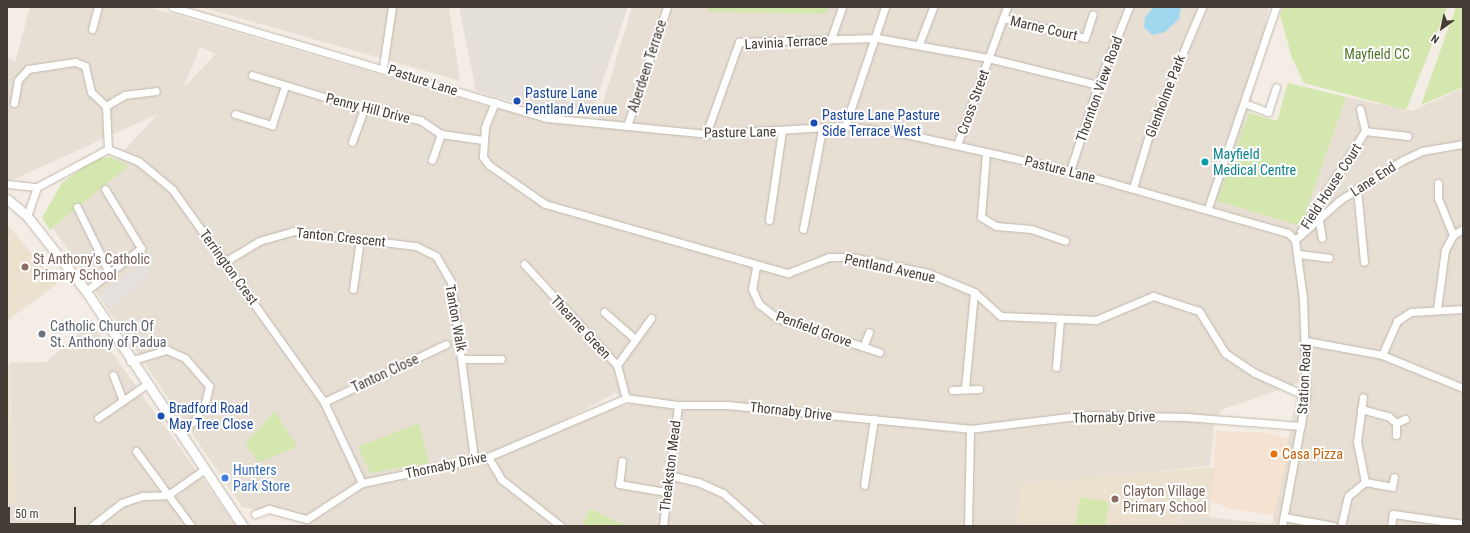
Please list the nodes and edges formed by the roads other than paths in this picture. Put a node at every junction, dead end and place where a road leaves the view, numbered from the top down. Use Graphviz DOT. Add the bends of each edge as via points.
graph roads {
  1 [pos="98,7"];
  2 [pos="172,7"];
  3 [pos="392,7"];
  4 [pos="667,7"];
  5 [pos="842,7"];
  6 [pos="885,7"];
  7 [pos="933,7"];
  8 [pos="1007,7"];
  9 [pos="1129,7"];
  10 [pos="1202,7"];
  11 [pos="1276,7"];
  12 [pos="1093,14"];
  13 [pos="1003,18"];
  14 [pos="92,29"];
  15 [pos="876,38"];
  16 [pos="831,39"];
  17 [pos="919,44"];
  18 [pos="988,58"];
  19 [pos="383,67"];
  20 [pos="252,75"];
  21 [pos="1098,85"];
  22 [pos="285,86"];
  23 [pos="1276,87"];
  24 [pos="156,91"];
  25 [pos="494,102"];
  26 [pos="14,103"];
  27 [pos="1244,103"];
  28 [pos="106,106"];
  29 [pos="364,109"];
  30 [pos="1360,109"];
  31 [pos="235,114"];
  32 [pos="628,126"];
  33 [pos="845,126"];
  34 [pos="822,129"];
  35 [pos="782,131"];
  36 [pos="1365,131"];
  37 [pos="441,134"];
  38 [pos="706,134"];
  39 [pos="1408,136"];
  40 [pos="483,140"];
  41 [pos="352,142"];
  42 [pos="1463,144"];
  43 [pos="957,145"];
  44 [pos="108,148"];
  45 [pos="986,152"];
  46 [pos="432,160"];
  47 [pos="1070,171"];
  48 [pos="1438,183"];
  49 [pos="7,184"];
  50 [pos="37,187"];
  51 [pos="1133,188"];
  52 [pos="105,189"];
  53 [pos="1357,189"];
  54 [pos="7,199"];
  55 [pos="77,207"];
  56 [pos="1208,208"];
  57 [pos="27,216"];
  58 [pos="768,220"];
  59 [pos="1319,220"];
  60 [pos="803,229"];
  61 [pos="1463,229"];
  62 [pos="1453,235"];
  63 [pos="1322,238"];
  64 [pos="360,239"];
  65 [pos="1296,240"];
  66 [pos="1065,241"];
  67 [pos="1298,254"];
  68 [pos="436,256"];
  69 [pos="1329,258"];
  70 [pos="226,261"];
  71 [pos="1364,262"];
  72 [pos="524,264"];
  73 [pos="756,266"];
  74 [pos="109,272"];
  75 [pos="353,289"];
  76 [pos="86,291"];
  77 [pos="974,292"];
  78 [pos="1463,308"];
  79 [pos="1437,309"];
  80 [pos="604,312"];
  81 [pos="651,318"];
  82 [pos="1060,319"];
  83 [pos="869,332"];
  84 [pos="635,339"];
  85 [pos="1306,341"];
  86 [pos="446,344"];
  87 [pos="863,347"];
  88 [pos="879,352"];
  89 [pos="1382,355"];
  90 [pos="501,359"];
  91 [pos="463,360"];
  92 [pos="130,361"];
  93 [pos="617,365"];
  94 [pos="1056,366"];
  95 [pos="113,375"];
  96 [pos="146,384"];
  97 [pos="1463,388"];
  98 [pos="965,389"];
  99 [pos="979,389"];
  100 [pos="952,390"];
  101 [pos="1306,396"];
  102 [pos="1363,397"];
  103 [pos="122,398"];
  104 [pos="626,398"];
  105 [pos="324,402"];
  106 [pos="678,405"];
  107 [pos="1361,409"];
  108 [pos="98,418"];
  109 [pos="874,419"];
  110 [pos="1405,419"];
  111 [pos="1396,423"];
  112 [pos="1301,426"];
  113 [pos="970,429"];
  114 [pos="178,431"];
  115 [pos="1396,436"];
  116 [pos="136,451"];
  117 [pos="488,457"];
  118 [pos="474,458"];
  119 [pos="622,461"];
  120 [pos="205,469"];
  121 [pos="669,476"];
  122 [pos="1394,477"];
  123 [pos="1365,482"];
  124 [pos="362,483"];
  125 [pos="864,485"];
  126 [pos="666,492"];
  127 [pos="168,495"];
  128 [pos="255,514"];
  129 [pos="1284,517"];
  130 [pos="306,522"];
  131 [pos="1433,523"];
  132 [pos="1463,524"];
  133 [pos="92,526"];
  134 [pos="191,526"];
  135 [pos="243,526"];
  136 [pos="562,526"];
  137 [pos="663,526"];
  138 [pos="760,526"];
  139 [pos="968,526"];
  140 [pos="1282,526"];
  141 [pos="1333,526"];
  142 [pos="1342,526"];
  143 [pos="1391,526"];
  1 -- 14 [label="street"];
  2 -- 19 [label="street, Pasture Lane"];
  3 -- 19 [label="street"];
  4 -- 32 [label="street, Aberdeen Terrace"];
  5 -- 16 [label="street"];
  6 -- 15 [label="street"];
  7 -- 17 [label="street"];
  8 -- 13 [label="street, Cross Street"];
  9 -- 21 [label="street, Thornton View Road"];
  10 -- 51 [label="street, Glenholme Park" via="1151,128"];
  11 -- 27 [label="street"];
  12 -- 13 [label="street, Marne Court" via="1085,38"];
  13 -- 18 [label="street, Cross Street"];
  15 -- 16 [label="street, Lavinia Terrace"];
  15 -- 17 [label="street, Lavinia Terrace"];
  15 -- 33 [label="street"];
  16 -- 38 [label="street, Lavinia Terrace" via="738,42"];
  17 -- 18 [label="street, Lavinia Terrace"];
  18 -- 21 [label="street, Lavinia Terrace"];
  18 -- 43 [label="street, Cross Street"];
  19 -- 25 [label="street, Pasture Lane"];
  20 -- 22 [label="street, Penny Hill Drive"];
  21 -- 47 [label="street, Thornton View Road"];
  22 -- 29 [label="street, Penny Hill Drive"];
  22 -- 31 [label="street" via="272,125"];
  23 -- 27 [label="street" via="1268,112"];
  24 -- 28 [label="street" via="124,95"];
  25 -- 32 [label="street, Pasture Lane" via="547,118"];
  25 -- 40 [label="street, Pentland Avenue"];
  26 -- 28 [label="street" via="18,80 28,69 75,62 85,66 91,92"];
  27 -- 56 [label="street"];
  28 -- 44 [label="street"];
  29 -- 37 [label="street, Penny Hill Drive" via="420,120"];
  29 -- 41 [label="street"];
  30 -- 36 [label="street, Field House Court"];
  32 -- 38 [label="street, Pasture Lane"];
  33 -- 34 [label="street, Pasture Lane"];
  33 -- 43 [label="street, Pasture Lane"];
  34 -- 35 [label="street, Pasture Lane"];
  34 -- 60 [label="street"];
  35 -- 38 [label="street, Pasture Lane"];
  35 -- 58 [label="street"];
  36 -- 39 [label="street, Field House Court"];
  36 -- 65 [label="street, Field House Court"];
  37 -- 40 [label="street, Penny Hill Drive"];
  37 -- 46 [label="street"];
  40 -- 73 [label="street, Pentland Avenue" via="483,157 488,165 545,204"];
  42 -- 53 [label="street, Lane End" via="1416,154"];
  43 -- 45 [label="street, Pasture Lane"];
  44 -- 50 [label="street"];
  44 -- 70 [label="street, Terrington Crest" via="138,161 172,189"];
  45 -- 47 [label="street, Pasture Lane"];
  45 -- 66 [label="street" via="980,196 981,217 996,226 1030,229"];
  47 -- 51 [label="street, Pasture Lane"];
  48 -- 62 [label="street" via="1438,198"];
  49 -- 50 [label="street"];
  50 -- 57 [label="street"];
  51 -- 56 [label="street, Pasture Lane"];
  52 -- 74 [label="street" via="141,248"];
  53 -- 59 [label="street, Lane End"];
  53 -- 71 [label="street"];
  54 -- 57 [label="street"];
  55 -- 74 [label="street"];
  56 -- 65 [label="street, Pasture Lane" via="1288,233"];
  57 -- 76 [label="street"];
  59 -- 63 [label="street"];
  59 -- 65 [label="street, Lane End"];
  61 -- 62 [label="street"];
  62 -- 79 [label="street" via="1445,250"];
  64 -- 68 [label="street, Tanton Crescent" via="416,246"];
  64 -- 70 [label="street, Tanton Crescent" via="293,231 259,241"];
  64 -- 75 [label="street"];
  65 -- 67 [label="street"];
  67 -- 69 [label="street"];
  67 -- 85 [label="street, Station Road"];
  68 -- 91 [label="street, Tanton Walk" via="451,282"];
  70 -- 105 [label="street, Terrington Crest"];
  72 -- 93 [label="street, Thearne Green"];
  73 -- 77 [label="street, Pentland Avenue" via="788,272 829,257 851,258 928,272"];
  73 -- 87 [label="street, Penfield Grove" via="752,289 759,304 777,318"];
  74 -- 76 [label="street"];
  76 -- 92 [label="street"];
  77 -- 82 [label="street, Pentland Avenue" via="1001,316"];
  77 -- 98 [label="street"];
  78 -- 79 [label="street"];
  79 -- 89 [label="street" via="1411,312 1397,321"];
  80 -- 84 [label="street"];
  81 -- 84 [label="street"];
  82 -- 94 [label="street"];
  82 -- 101 [label="street, Pentland Avenue" via="1096,320 1154,296 1167,300 1199,311 1231,357 1255,374"];
  83 -- 87 [label="street, Penfield Grove"];
  84 -- 93 [label="street"];
  85 -- 89 [label="street"];
  85 -- 101 [label="street, Station Road"];
  86 -- 105 [label="street, Tanton Close"];
  87 -- 88 [label="street, Penfield Grove"];
  89 -- 97 [label="street"];
  90 -- 91 [label="street, Tanton Walk"];
  91 -- 118 [label="street, Tanton Walk"];
  92 -- 96 [label="street"];
  92 -- 114 [label="street" via="167,350 185,358 209,386 205,403 194,421"];
  93 -- 104 [label="street, Thearne Green"];
  95 -- 103 [label="street"];
  96 -- 103 [label="street"];
  96 -- 114 [label="street"];
  98 -- 99 [label="street"];
  98 -- 100 [label="street"];
  101 -- 112 [label="street, Station Road"];
  102 -- 107 [label="street"];
  103 -- 108 [label="street"];
  104 -- 106 [label="street, Thornaby Drive"];
  104 -- 117 [label="street, Thornaby Drive"];
  105 -- 124 [label="street, Terrington Crest"];
  106 -- 109 [label="street, Thornaby Drive" via="727,405"];
  106 -- 121 [label="street, Theakston Mead"];
  107 -- 111 [label="street" via="1376,411"];
  107 -- 123 [label="street" via="1357,442"];
  109 -- 113 [label="street, Thornaby Drive"];
  109 -- 125 [label="street"];
  110 -- 111 [label="street"];
  111 -- 115 [label="street"];
  112 -- 113 [label="street, Thornaby Drive" via="1186,417 1085,415"];
  112 -- 129 [label="street, Station Road"];
  113 -- 139 [label="street"];
  114 -- 120 [label="street"];
  116 -- 127 [label="street"];
  117 -- 118 [label="street, Thornaby Drive"];
  117 -- 136 [label="street" via="501,479"];
  118 -- 124 [label="street, Thornaby Drive"];
  119 -- 126 [label="street" via="619,484"];
  120 -- 127 [label="street"];
  120 -- 135 [label="street"];
  121 -- 126 [label="street, Theakston Mead"];
  121 -- 138 [label="street" via="698,482 723,493"];
  122 -- 123 [label="street" via="1392,487"];
  123 -- 142 [label="street" via="1348,496"];
  124 -- 130 [label="street, Thornaby Drive"];
  126 -- 137 [label="street, Theakston Mead"];
  127 -- 133 [label="street" via="143,496 121,503"];
  127 -- 134 [label="street"];
  128 -- 130 [label="street, Thornaby Drive" via="269,509"];
  129 -- 140 [label="street, Station Road"];
  129 -- 141 [label="street"];
  131 -- 132 [label="street"];
  131 -- 143 [label="street" via="1392,514"];
}
